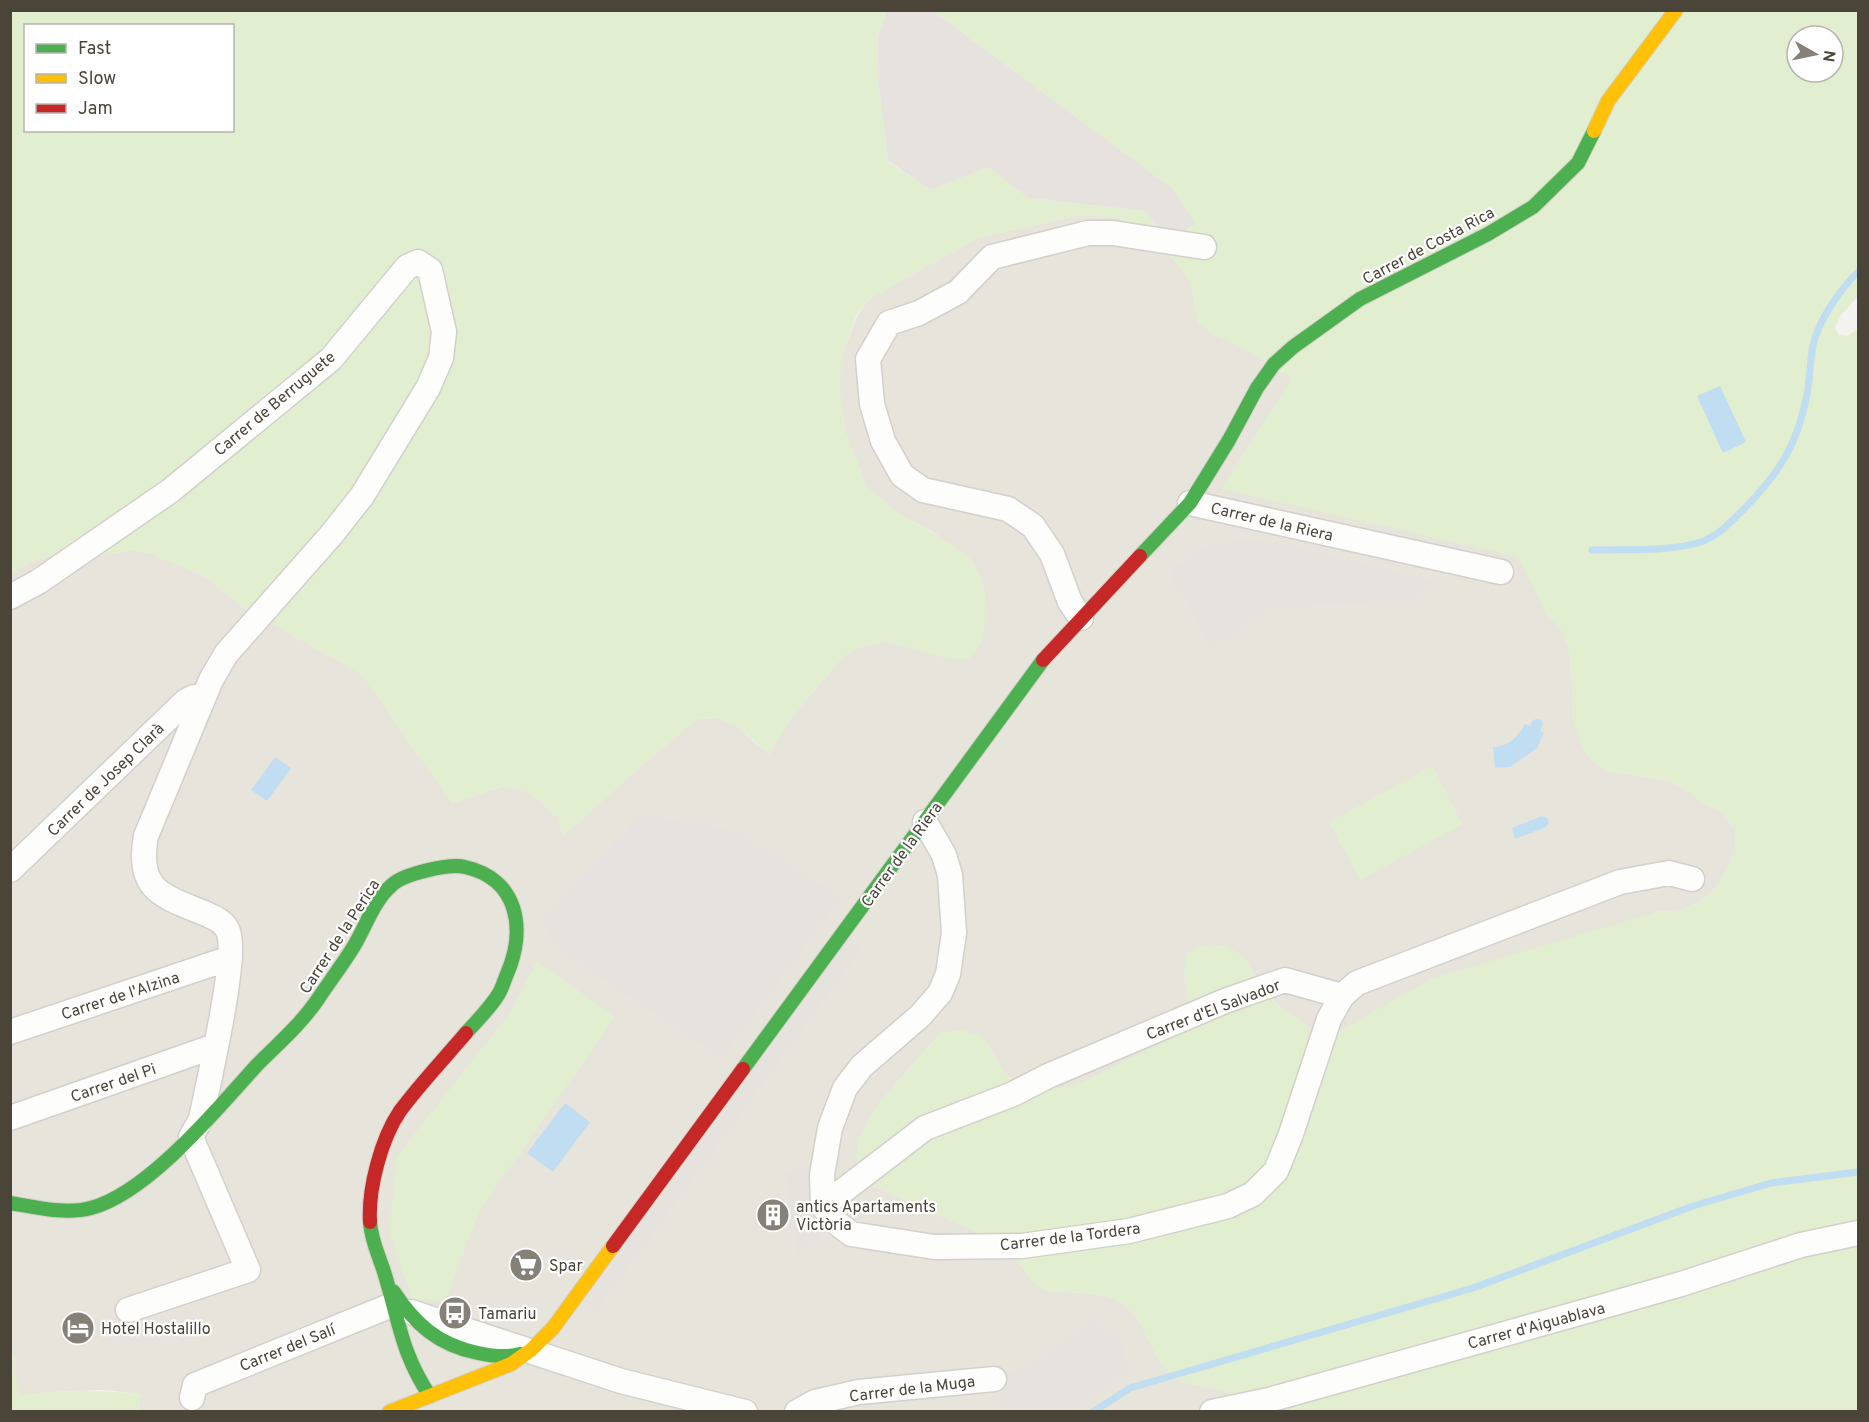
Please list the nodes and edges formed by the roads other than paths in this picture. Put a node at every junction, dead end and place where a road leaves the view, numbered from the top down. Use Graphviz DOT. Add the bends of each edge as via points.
graph roads {
  1 [pos="1676,10"];
  2 [pos="1204,247"];
  3 [pos="1190,503"];
  4 [pos="1501,572"];
  5 [pos="10,597"];
  6 [pos="1081,618"];
  7 [pos="204,697"];
  8 [pos="925,822"];
  9 [pos="10,870"];
  10 [pos="1692,879"];
  11 [pos="230,958"];
  12 [pos="1342,996"];
  13 [pos="10,1032"];
  14 [pos="215,1046"];
  15 [pos="10,1118"];
  16 [pos="191,1137"];
  17 [pos="10,1203"];
  18 [pos="823,1206"];
  19 [pos="1858,1233"];
  20 [pos="395,1299"];
  21 [pos="128,1310"];
  22 [pos="531,1350"];
  23 [pos="994,1379"];
  24 [pos="430,1396"];
  25 [pos="192,1398"];
  26 [pos="678,1405"];
  27 [pos="392,1411"];
  28 [pos="745,1412"];
  29 [pos="797,1412"];
  30 [pos="1212,1412"];
  1 -- 3 [label="street, Carrer de Costa Rica" via="1608,101 1578,163 1533,207 1360,299 1274,364"];
  2 -- 6 [label="street" via="1088,232 992,257 958,292 919,313 889,322 868,358 872,404 883,441 902,475 923,490 1008,509 1033,526 1052,554 1070,602"];
  3 -- 4 [label="street, Carrer de la Riera"];
  3 -- 6 [label="street, Carrer de la Riera"];
  5 -- 7 [label="street, Carrer de Berruguete" via="38,582 188,477 331,358 407,267 418,262 430,270 444,332 441,358 428,388 362,496 226,654"];
  6 -- 8 [label="street, Carrer de la Riera" via="1040,664"];
  7 -- 9 [label="street, Carrer de Josep Clarà" via="186,701"];
  7 -- 11 [label="street" via="146,836 143,854 149,880 159,891 172,901 218,920 227,929"];
  8 -- 18 [label="street" via="944,855 950,875 954,933 948,974 940,993 920,1017 862,1066 845,1088 830,1128 822,1175"];
  8 -- 22 [label="street, Carrer de la Riera" via="560,1319"];
  10 -- 12 [label="street" via="1669,873 1620,882 1357,983"];
  11 -- 13 [label="street, Carrer de l'Alzina"];
  11 -- 14 [label="street"];
  12 -- 18 [label="street, Carrer d'El Salvador" via="1285,980 1225,1001 925,1128"];
  12 -- 18 [label="street, Carrer de la Tordera" via="1329,1019 1276,1171 1253,1194 1228,1206 1129,1231 1022,1246 934,1247 851,1234"];
  14 -- 15 [label="street, Carrer del Pi"];
  14 -- 16 [label="street" via="201,1119"];
  16 -- 17 [label="street, Carrer de la Perica" via="131,1188 107,1203 88,1209 57,1210"];
  16 -- 20 [label="street, Carrer de la Perica" via="314,1005 392,884 416,872 438,868 464,866 490,876 506,892 516,913 518,935 513,961 499,994 399,1113 375,1174 370,1228"];
  16 -- 21 [label="street" via="248,1270"];
  19 -- 30 [label="street, Carrer d'Aiguablava" via="1801,1245 1601,1307 1269,1400"];
  20 -- 22 [label="street"];
  20 -- 24 [label="street, Carrer de la Perica" via="396,1326 404,1352"];
  20 -- 25 [label="street, Carrer del Salí" via="195,1385"];
  22 -- 24 [label="street, Carrer de la Riera" via="511,1364"];
  22 -- 26 [label="street"];
  23 -- 29 [label="street, Carrer de la Muga" via="859,1392 815,1402"];
  24 -- 27 [label="street, Carrer de la Riera"];
  26 -- 28 [label="street"];
}
